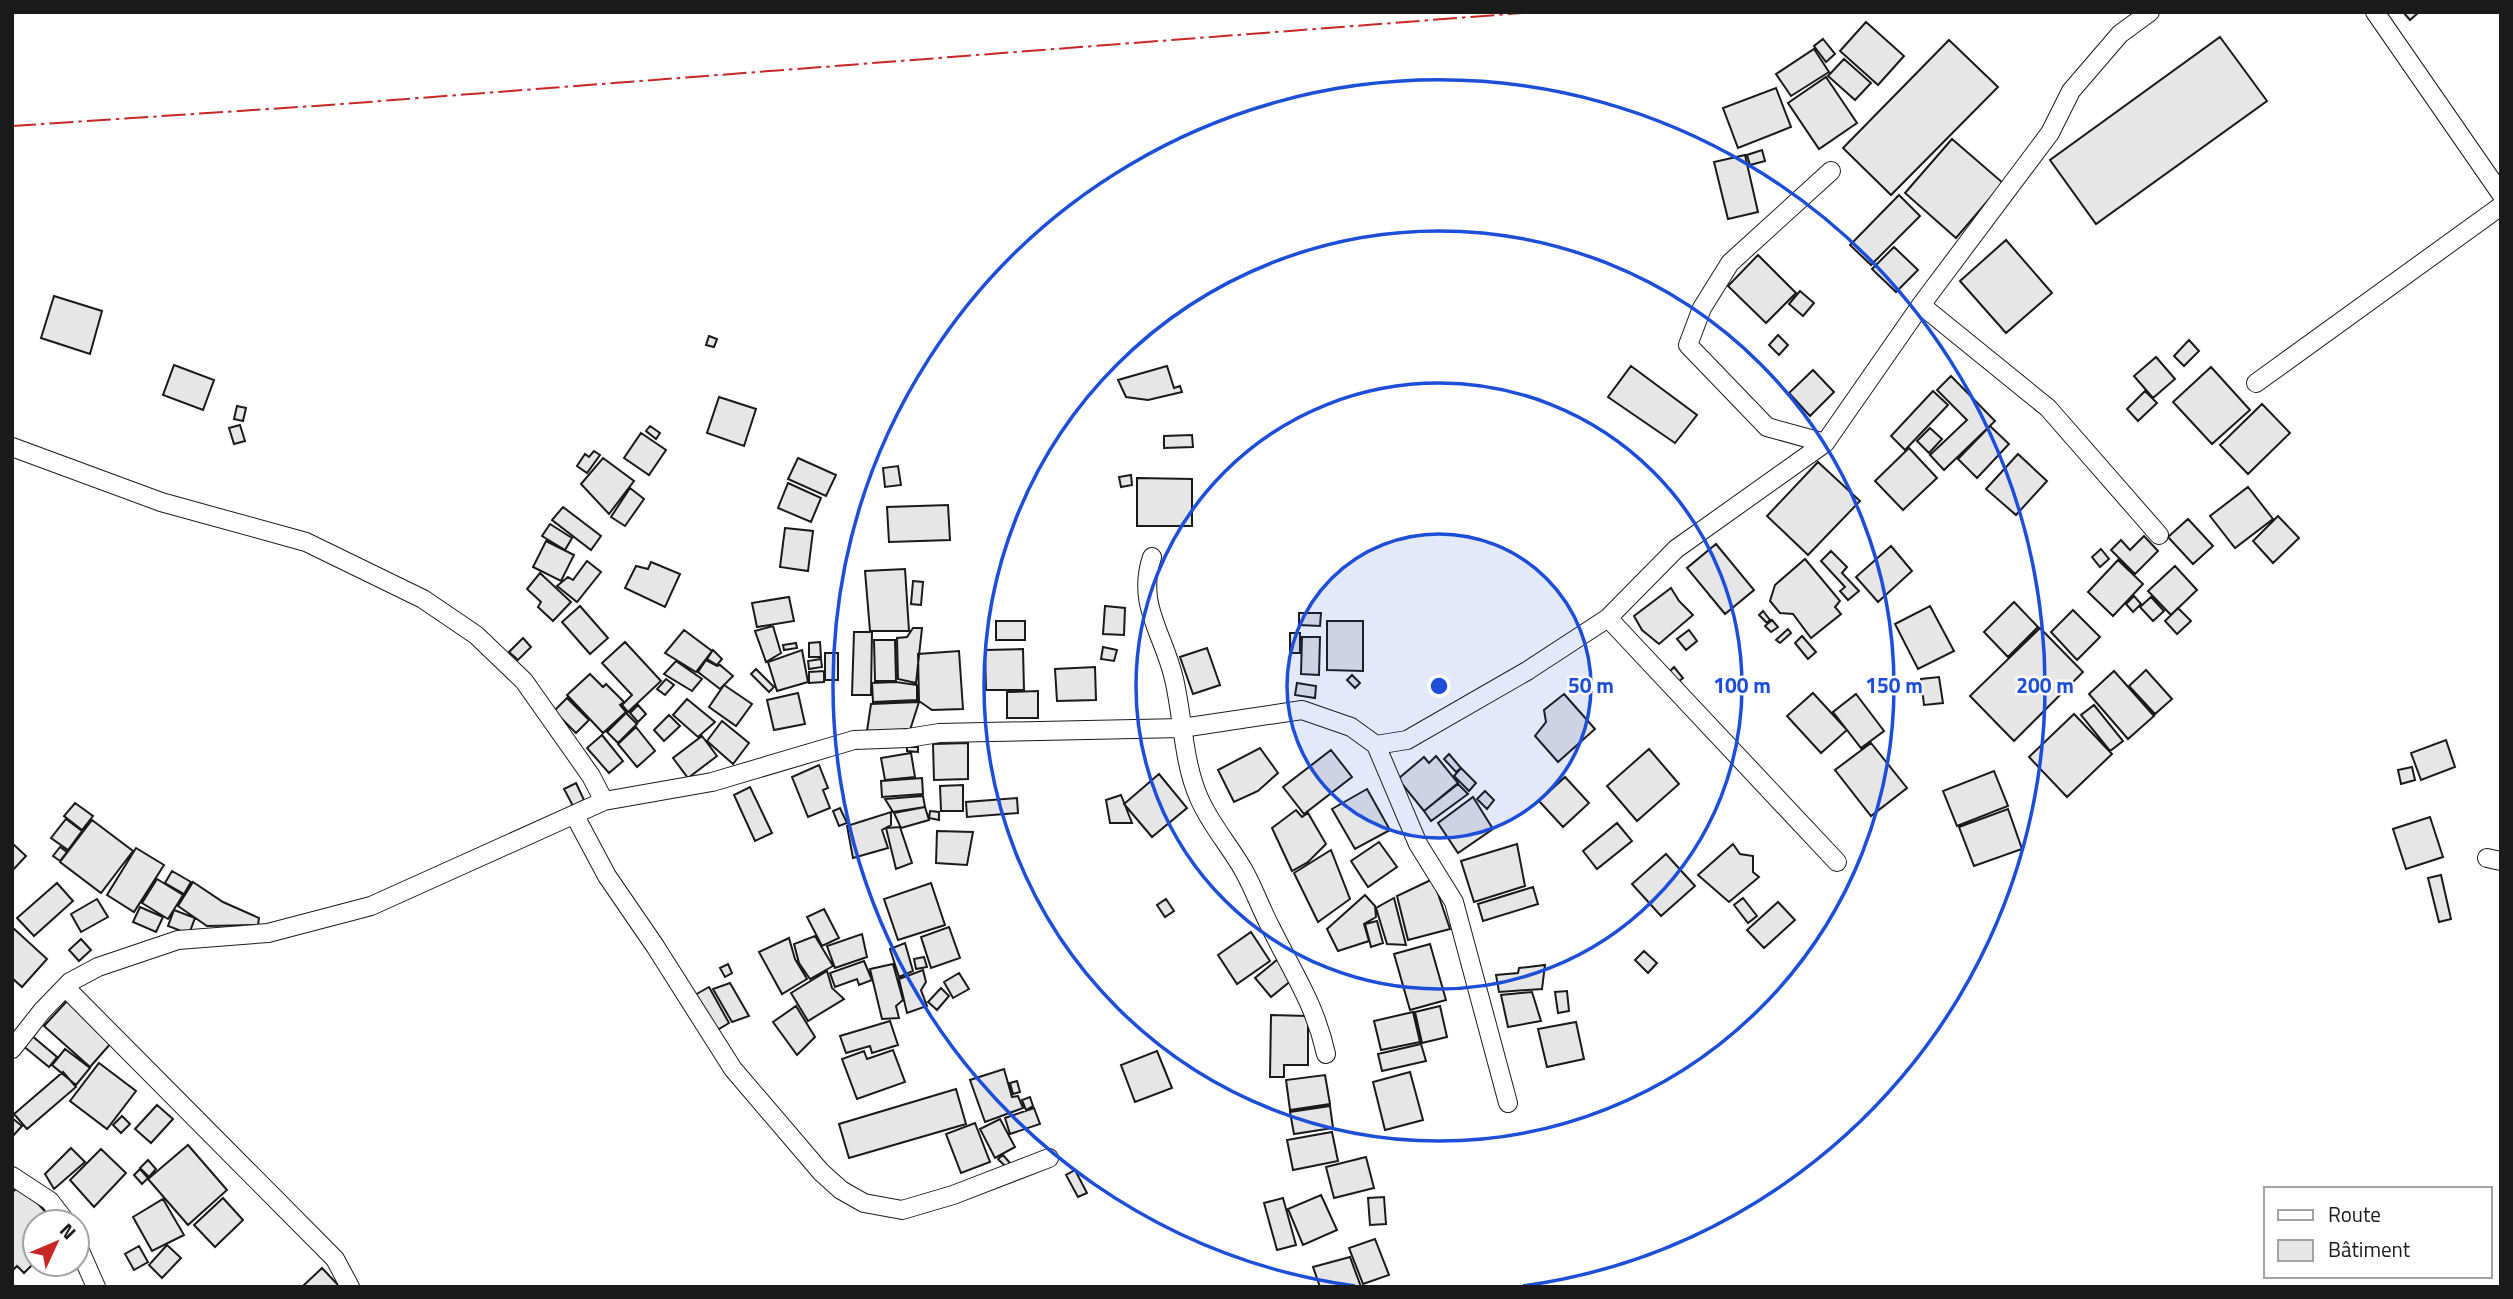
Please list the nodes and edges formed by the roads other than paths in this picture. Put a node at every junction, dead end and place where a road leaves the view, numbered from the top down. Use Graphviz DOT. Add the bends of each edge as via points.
graph roads {
  1 [pos="2150,12"];
  2 [pos="2375,12"];
  3 [pos="1831,171"];
  4 [pos="2501,194"];
  5 [pos="2501,206"];
  6 [pos="1921,305"];
  7 [pos="2256,383"];
  8 [pos="1825,443"];
  9 [pos="12,447"];
  10 [pos="2159,535"];
  11 [pos="1152,557"];
  12 [pos="1608,618"];
  13 [pos="1182,728"];
  14 [pos="1376,745"];
  15 [pos="604,801"];
  16 [pos="575,816"];
  17 [pos="1837,862"];
  18 [pos="65,987"];
  19 [pos="12,1049"];
  20 [pos="1326,1054"];
  21 [pos="1508,1103"];
  22 [pos="1049,1158"];
  23 [pos="12,1177"];
  24 [pos="55,1208"];
  25 [pos="350,1287"];
  1 -- 6 [label="street" via="2120,34 2071,91 2050,133"];
  2 -- 4 [label="street"];
  3 -- 8 [label="street" via="1730,263 1702,307 1688,345 1767,427"];
  5 -- 7 [label="street"];
  6 -- 8 [label="street"];
  6 -- 10 [label="street" via="2048,408"];
  8 -- 12 [label="street" via="1675,549"];
  9 -- 15 [label="street" via="138,495 306,542 423,599 476,635 524,681"];
  11 -- 13 [label="street" via="1144,579 1174,678"];
  12 -- 14 [label="street" via="1407,740"];
  12 -- 17 [label="street"];
  13 -- 14 [label="street" via="1302,710 1351,727"];
  13 -- 15 [label="street" via="939,733 854,740 712,782"];
  13 -- 20 [label="street" via="1199,797 1299,976 1319,1021"];
  14 -- 21 [label="street" via="1418,844 1454,902"];
  15 -- 16 [label="street"];
  16 -- 18 [label="street" via="371,906 268,933 178,940 98,967"];
  16 -- 22 [label="street" via="607,876 733,1069 841,1190 864,1203 902,1210"];
  18 -- 19 [label="street"];
  18 -- 25 [label="street" via="335,1259"];
  23 -- 24 [label="street"];
}
